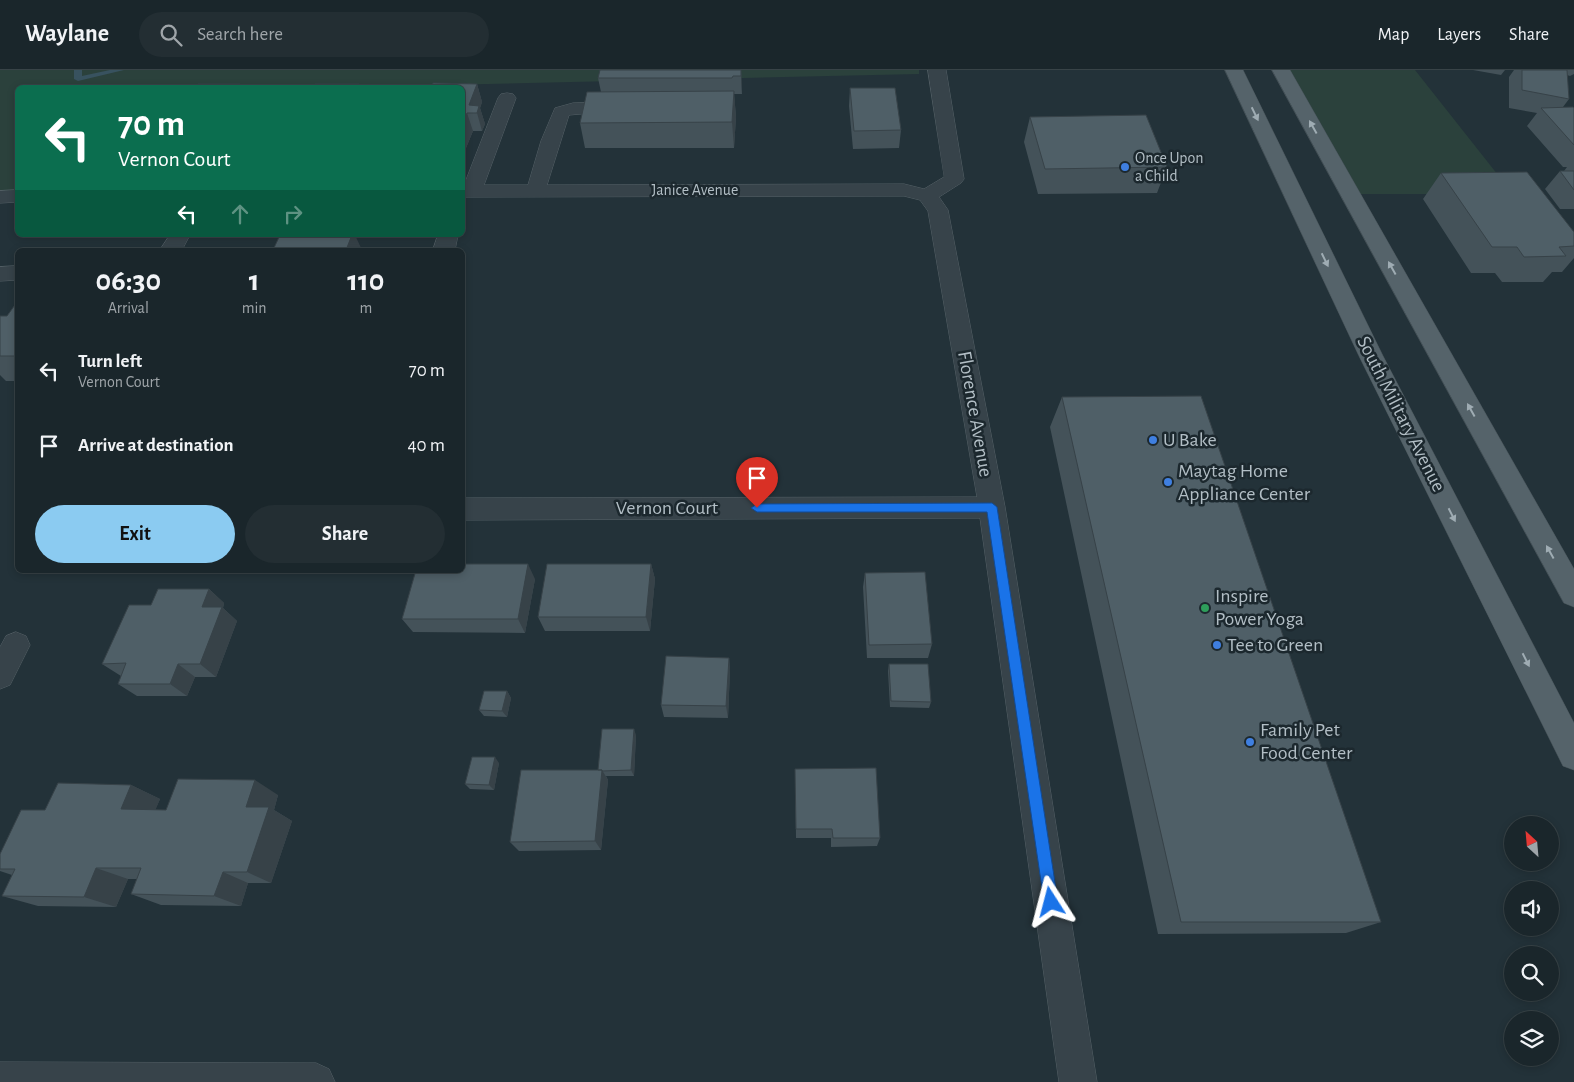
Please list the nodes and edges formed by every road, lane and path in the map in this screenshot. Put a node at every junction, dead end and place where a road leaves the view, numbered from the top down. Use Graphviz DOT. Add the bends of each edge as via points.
graph roads {
  1 [pos="937,70"];
  2 [pos="1234,70"];
  3 [pos="1281,70"];
  4 [pos="507,98"];
  5 [pos="640,107"];
  6 [pos="536,190"];
  7 [pos="467,191"];
  8 [pos="15,196"];
  9 [pos="927,196"];
  10 [pos="0,197"];
  11 [pos="179,237"];
  12 [pos="172,248"];
  13 [pos="15,273"];
  14 [pos="0,274"];
  15 [pos="992,507"];
  16 [pos="465,509"];
  17 [pos="1574,595"];
  18 [pos="16,645"];
  19 [pos="0,676"];
  20 [pos="1574,755"];
  21 [pos="0,1082"];
  22 [pos="316,1082"];
  23 [pos="1078,1082"];
  1 -- 9 [label="street" via="954,179"];
  2 -- 20 [label="main road, South Military Avenue, one-way" via="1371,356"];
  17 -- 3 [label="main road, one-way"];
  4 -- 7 [label="street"];
  5 -- 6 [label="street" via="573,108 561,112"];
  6 -- 7 [label="street, Janice Avenue"];
  6 -- 9 [label="street, Janice Avenue" via="904,190"];
  8 -- 10 [label="street"];
  9 -- 15 [label="street, Florence Avenue" via="938,210"];
  11 -- 12 [label="street"];
  13 -- 14 [label="street"];
  15 -- 16 [label="street, Vernon Court"];
  15 -- 23 [label="street, Florence Avenue"];
  18 -- 19 [label="street"];
  21 -- 22 [label="street"];
}
